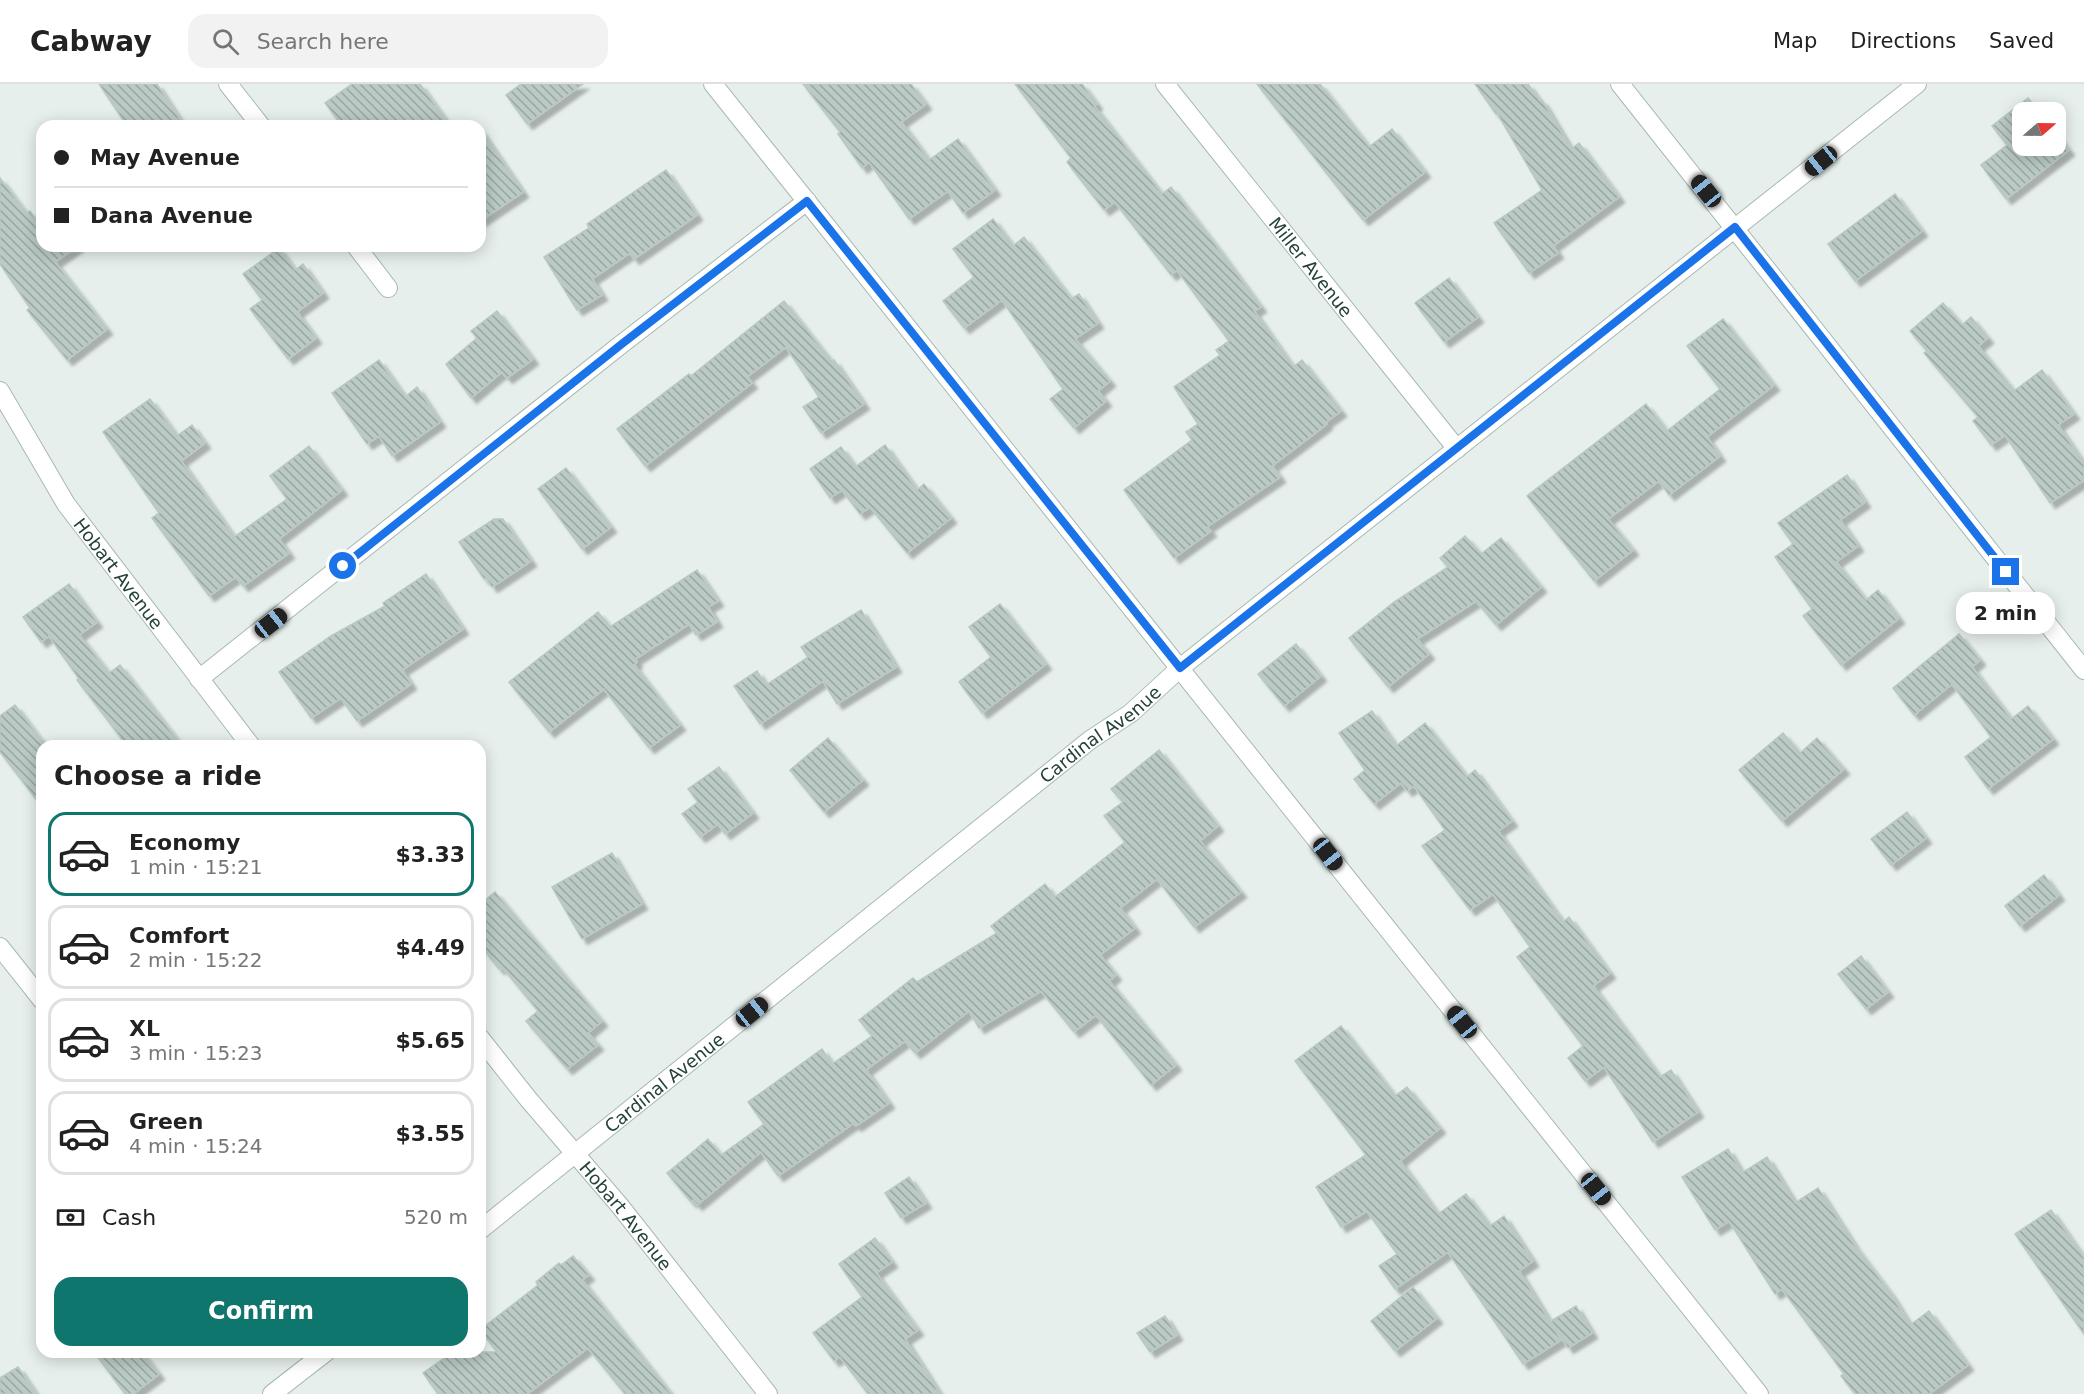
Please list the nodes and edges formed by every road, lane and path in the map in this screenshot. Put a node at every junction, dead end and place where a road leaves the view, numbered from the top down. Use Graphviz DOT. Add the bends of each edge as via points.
graph roads {
  1 [pos="228,84"];
  2 [pos="713,84"];
  3 [pos="1165,84"];
  4 [pos="1620,84"];
  5 [pos="1917,84"];
  6 [pos="256,120"];
  7 [pos="807,201"];
  8 [pos="1735,227"];
  9 [pos="361,252"];
  10 [pos="388,288"];
  11 [pos="0,391"];
  12 [pos="1457,449"];
  13 [pos="1180,668"];
  14 [pos="2084,670"];
  15 [pos="199,679"];
  16 [pos="246,740"];
  17 [pos="0,947"];
  18 [pos="36,992"];
  19 [pos="486,1046"];
  20 [pos="574,1153"];
  21 [pos="486,1225"];
  22 [pos="318,1358"];
  23 [pos="272,1394"];
  24 [pos="768,1394"];
  25 [pos="1759,1394"];
  1 -- 6 [label="street"];
  2 -- 7 [label="street"];
  3 -- 12 [label="street, Miller Avenue"];
  4 -- 8 [label="street"];
  5 -- 8 [label="street, Cardinal Avenue"];
  7 -- 13 [label="street"];
  7 -- 15 [label="street"];
  8 -- 12 [label="street, Cardinal Avenue"];
  8 -- 14 [label="street"];
  9 -- 10 [label="street"];
  11 -- 15 [label="street, Hobart Avenue" via="66,504"];
  12 -- 13 [label="street, Cardinal Avenue"];
  13 -- 20 [label="street, Cardinal Avenue" via="1131,713 1090,740"];
  13 -- 25 [label="street"];
  15 -- 16 [label="street, Hobart Avenue"];
  17 -- 18 [label="street"];
  19 -- 20 [label="street, Hobart Avenue"];
  20 -- 21 [label="street, Cardinal Avenue"];
  20 -- 24 [label="street, Hobart Avenue"];
  22 -- 23 [label="street"];
}
